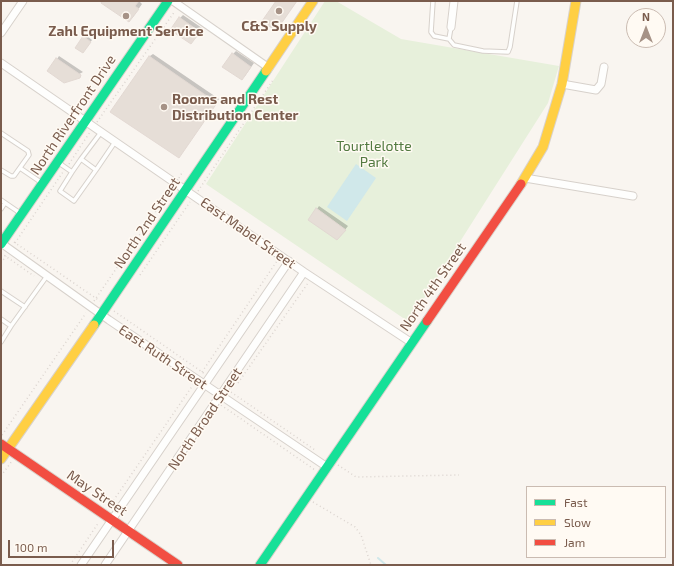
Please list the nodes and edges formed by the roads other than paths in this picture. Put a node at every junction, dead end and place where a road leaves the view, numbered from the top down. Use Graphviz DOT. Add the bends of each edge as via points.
graph roads {
  1 [pos="23,1"];
  2 [pos="168,1"];
  3 [pos="172,1"];
  4 [pos="314,1"];
  5 [pos="433,1"];
  6 [pos="454,1"];
  7 [pos="517,1"];
  8 [pos="576,1"];
  9 [pos="451,27"];
  10 [pos="1,33"];
  11 [pos="449,39"];
  12 [pos="1,63"];
  13 [pos="604,67"];
  14 [pos="269,68"];
  15 [pos="562,84"];
  16 [pos="86,120"];
  17 [pos="102,131"];
  18 [pos="1,133"];
  19 [pos="116,141"];
  20 [pos="81,159"];
  21 [pos="58,162"];
  22 [pos="20,168"];
  23 [pos="96,170"];
  24 [pos="3,171"];
  25 [pos="72,172"];
  26 [pos="1,177"];
  27 [pos="526,178"];
  28 [pos="43,183"];
  29 [pos="186,190"];
  30 [pos="633,196"];
  31 [pos="1,200"];
  32 [pos="5,203"];
  33 [pos="1,210"];
  34 [pos="22,214"];
  35 [pos="3,242"];
  36 [pos="289,261"];
  37 [pos="304,272"];
  38 [pos="47,276"];
  39 [pos="1,291"];
  40 [pos="25,307"];
  41 [pos="101,315"];
  42 [pos="1,320"];
  43 [pos="11,326"];
  44 [pos="1,342"];
  45 [pos="412,343"];
  46 [pos="204,385"];
  47 [pos="221,396"];
  48 [pos="4,447"];
  49 [pos="1,459"];
  50 [pos="327,467"];
  51 [pos="108,517"];
  52 [pos="128,531"];
  53 [pos="80,565"];
  54 [pos="105,565"];
  55 [pos="178,565"];
  56 [pos="260,565"];
  1 -- 10 [label="street"];
  2 -- 16 [label="street, North Riverfront Drive"];
  3 -- 14 [label="street"];
  4 -- 14 [label="street, North 2nd Street"];
  5 -- 11 [label="lane" via="431,32 434,36"];
  6 -- 9 [label="street"];
  7 -- 11 [label="lane" via="508,52 458,47 450,43"];
  8 -- 15 [label="street, North 4th Street"];
  9 -- 11 [label="lane"];
  12 -- 16 [label="street, East Mabel Street"];
  13 -- 15 [label="street" via="601,84 596,90"];
  14 -- 29 [label="street, North 2nd Street"];
  15 -- 27 [label="street, North 4th Street" via="544,147"];
  16 -- 17 [label="street, East Mabel Street"];
  16 -- 21 [label="street, North Riverfront Drive"];
  17 -- 19 [label="street, East Mabel Street"];
  17 -- 20 [label="lane"];
  18 -- 22 [label="lane" via="28,151 29,155"];
  19 -- 23 [label="lane"];
  19 -- 29 [label="street, East Mabel Street"];
  20 -- 23 [label="lane"];
  20 -- 25 [label="lane"];
  21 -- 25 [label="lane"];
  21 -- 28 [label="street, North Riverfront Drive"];
  22 -- 24 [label="lane" via="14,176"];
  22 -- 28 [label="lane"];
  23 -- 25 [label="lane" via="74,201 60,191"];
  24 -- 26 [label="lane"];
  27 -- 30 [label="street"];
  27 -- 45 [label="street, North 4th Street"];
  28 -- 34 [label="street, North Riverfront Drive"];
  29 -- 36 [label="street, East Mabel Street"];
  29 -- 41 [label="street, North 2nd Street"];
  31 -- 32 [label="lane"];
  32 -- 33 [label="lane"];
  32 -- 34 [label="lane"];
  34 -- 35 [label="street, North Riverfront Drive"];
  35 -- 38 [label="street, East Ruth Street"];
  36 -- 37 [label="street, East Mabel Street"];
  36 -- 46 [label="street, North Broad Street"];
  37 -- 45 [label="street, East Mabel Street"];
  37 -- 47 [label="street, North Broad Street"];
  38 -- 40 [label="lane"];
  38 -- 41 [label="street, East Ruth Street"];
  39 -- 40 [label="lane"];
  40 -- 43 [label="lane"];
  41 -- 46 [label="street, East Ruth Street"];
  41 -- 48 [label="street, North 2nd Street"];
  42 -- 43 [label="lane"];
  43 -- 44 [label="lane"];
  45 -- 50 [label="street, North 4th Street"];
  46 -- 47 [label="street, East Ruth Street"];
  46 -- 51 [label="street, North Broad Street"];
  47 -- 50 [label="street, East Ruth Street"];
  47 -- 52 [label="street, North Broad Street"];
  48 -- 49 [label="street, North 2nd Street"];
  48 -- 51 [label="street, May Street"];
  50 -- 56 [label="street, North 4th Street"];
  51 -- 52 [label="street, May Street"];
  51 -- 53 [label="street, North Broad Street"];
  52 -- 54 [label="street, North Broad Street"];
  52 -- 55 [label="street, May Street"];
}
